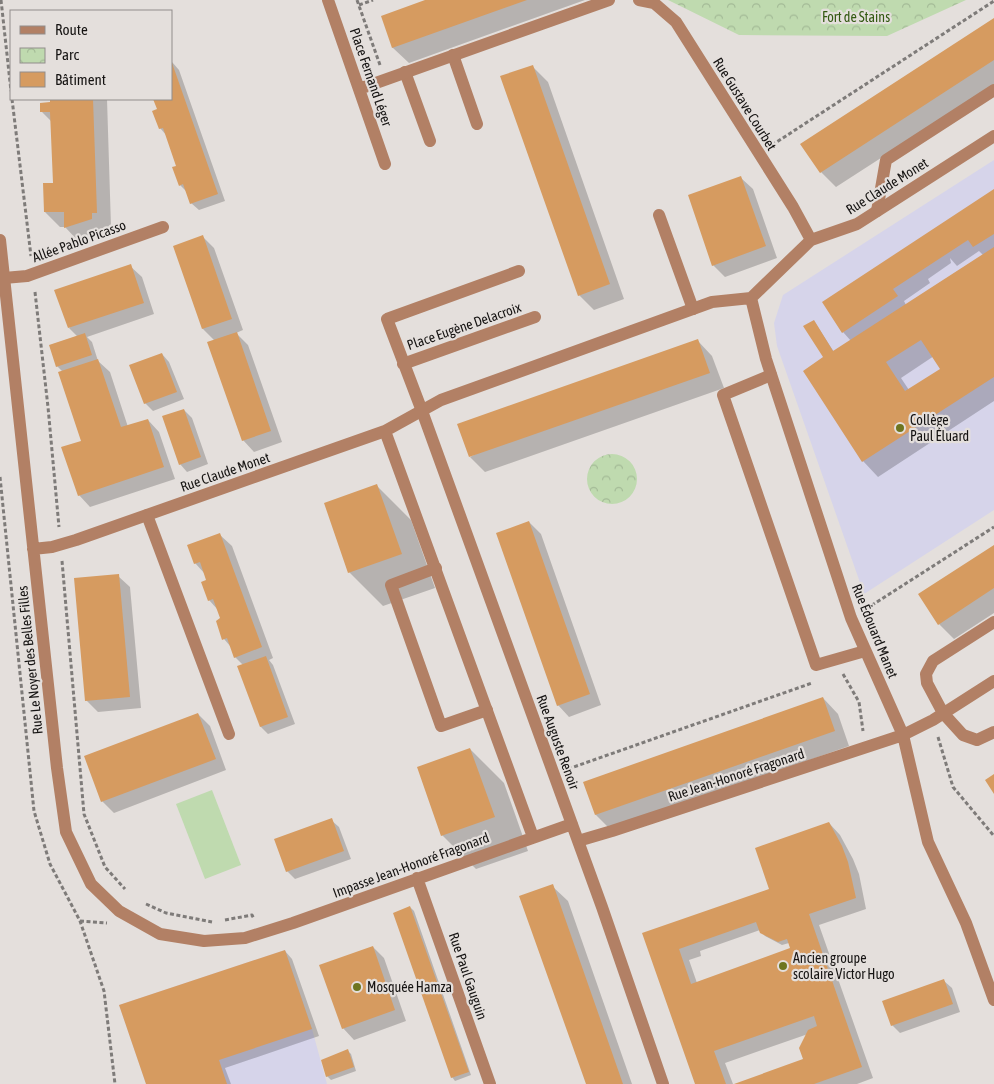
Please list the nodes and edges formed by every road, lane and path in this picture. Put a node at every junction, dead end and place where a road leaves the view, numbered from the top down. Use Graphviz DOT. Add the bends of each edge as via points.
graph roads {
  1 [pos="1,0"];
  2 [pos="328,0"];
  3 [pos="357,0"];
  4 [pos="374,0"];
  5 [pos="609,0"];
  6 [pos="639,0"];
  7 [pos="994,0"];
  8 [pos="359,5"];
  9 [pos="454,55"];
  10 [pos="405,72"];
  11 [pos="385,80"];
  12 [pos="10,82"];
  13 [pos="359,89"];
  14 [pos="994,90"];
  15 [pos="12,100"];
  16 [pos="477,124"];
  17 [pos="994,136"];
  18 [pos="430,141"];
  19 [pos="759,154"];
  20 [pos="385,164"];
  21 [pos="876,212"];
  22 [pos="659,215"];
  23 [pos="163,228"];
  24 [pos="0,240"];
  25 [pos="811,240"];
  26 [pos="520,271"];
  27 [pos="33,274"];
  28 [pos="4,278"];
  29 [pos="751,298"];
  30 [pos="693,309"];
  31 [pos="535,317"];
  32 [pos="403,364"];
  33 [pos="771,375"];
  34 [pos="422,411"];
  35 [pos="385,431"];
  36 [pos="0,477"];
  37 [pos="147,515"];
  38 [pos="994,526"];
  39 [pos="60,545"];
  40 [pos="33,549"];
  41 [pos="436,568"];
  42 [pos="11,575"];
  43 [pos="851,618"];
  44 [pos="994,622"];
  45 [pos="865,651"];
  46 [pos="841,672"];
  47 [pos="994,681"];
  48 [pos="814,682"];
  49 [pos="487,710"];
  50 [pos="938,716"];
  51 [pos="994,732"];
  52 [pos="230,734"];
  53 [pos="903,735"];
  54 [pos="865,748"];
  55 [pos="553,774"];
  56 [pos="572,824"];
  57 [pos="994,836"];
  58 [pos="533,837"];
  59 [pos="578,841"];
  60 [pos="417,878"];
  61 [pos="126,892"];
  62 [pos="140,902"];
  63 [pos="224,920"];
  64 [pos="214,922"];
  65 [pos="261,933"];
  66 [pos="994,1000"];
  67 [pos="490,1084"];
  68 [pos="663,1084"];
  1 -- 12 [label="path"];
  2 -- 13 [label="street, Place Fernand Léger"];
  3 -- 8 [label="path"];
  4 -- 8 [label="path"];
  5 -- 9 [label="street"];
  6 -- 19 [label="street, Rue Gustave Courbet" via="654,3 676,22"];
  7 -- 19 [label="path"];
  8 -- 11 [label="path"];
  9 -- 10 [label="street"];
  9 -- 16 [label="street"];
  10 -- 11 [label="street"];
  10 -- 18 [label="street"];
  11 -- 13 [label="street"];
  13 -- 20 [label="street, Place Fernand Léger"];
  14 -- 21 [label="street" via="886,160"];
  15 -- 27 [label="path"];
  17 -- 21 [label="street, Rue Claude Monet"];
  19 -- 25 [label="street, Rue Gustave Courbet"];
  21 -- 25 [label="street, Rue Claude Monet" via="857,224"];
  22 -- 30 [label="street"];
  23 -- 27 [label="street, Allée Pablo Picasso"];
  24 -- 28 [label="street, Rue Le Noyer des Belles Filles"];
  25 -- 29 [label="street, Rue Claude Monet"];
  26 -- 32 [label="street, Place Eugène Delacroix" via="387,319"];
  27 -- 28 [label="street, Allée Pablo Picasso"];
  27 -- 39 [label="path"];
  28 -- 40 [label="street, Rue Le Noyer des Belles Filles"];
  29 -- 30 [label="street, Rue Claude Monet" via="712,302"];
  29 -- 33 [label="street, Rue Édouard Manet"];
  30 -- 34 [label="street, Rue Claude Monet" via="441,400"];
  31 -- 32 [label="street, Place Eugène Delacroix"];
  32 -- 34 [label="street, Place Eugène Delacroix"];
  33 -- 43 [label="street, Rue Édouard Manet"];
  33 -- 45 [label="street" via="723,395 816,666"];
  34 -- 35 [label="street, Rue Claude Monet"];
  34 -- 55 [label="street, Rue Auguste Renoir"];
  35 -- 37 [label="street, Rue Claude Monet"];
  35 -- 41 [label="street"];
  36 -- 42 [label="path"];
  37 -- 39 [label="street, Rue Claude Monet"];
  37 -- 52 [label="street"];
  38 -- 43 [label="path"];
  39 -- 40 [label="street, Rue Claude Monet"];
  39 -- 61 [label="path" via="84,814 105,867"];
  40 -- 65 [label="street, Rue Le Noyer des Belles Filles" via="66,832 91,884 119,911 160,934 204,942"];
  41 -- 49 [label="street"];
  41 -- 49 [label="street" via="391,584 440,726"];
  43 -- 45 [label="street, Rue Édouard Manet"];
  44 -- 50 [label="street" via="932,661 926,674"];
  45 -- 53 [label="street, Rue Édouard Manet"];
  46 -- 54 [label="path" via="860,702"];
  47 -- 50 [label="street, Rue Jean-Honoré Fragonard"];
  48 -- 55 [label="path"];
  49 -- 58 [label="street"];
  50 -- 51 [label="street" via="963,735 977,740"];
  50 -- 53 [label="street, Rue Jean-Honoré Fragonard"];
  50 -- 57 [label="path" via="952,787"];
  53 -- 54 [label="street, Rue Jean-Honoré Fragonard"];
  53 -- 66 [label="street, Rue Édouard Manet" via="928,842 966,923"];
  54 -- 59 [label="street, Rue Jean-Honoré Fragonard"];
  55 -- 56 [label="street, Rue Auguste Renoir"];
  56 -- 58 [label="street, Impasse Jean-Honoré Fragonard"];
  56 -- 59 [label="street, Rue Auguste Renoir"];
  58 -- 60 [label="street, Impasse Jean-Honoré Fragonard"];
  59 -- 68 [label="street, Rue Auguste Renoir"];
  60 -- 65 [label="street, Impasse Jean-Honoré Fragonard"];
  60 -- 67 [label="street, Rue Paul Gauguin"];
  62 -- 64 [label="path" via="166,913"];
  63 -- 65 [label="path" via="252,915"];
}
